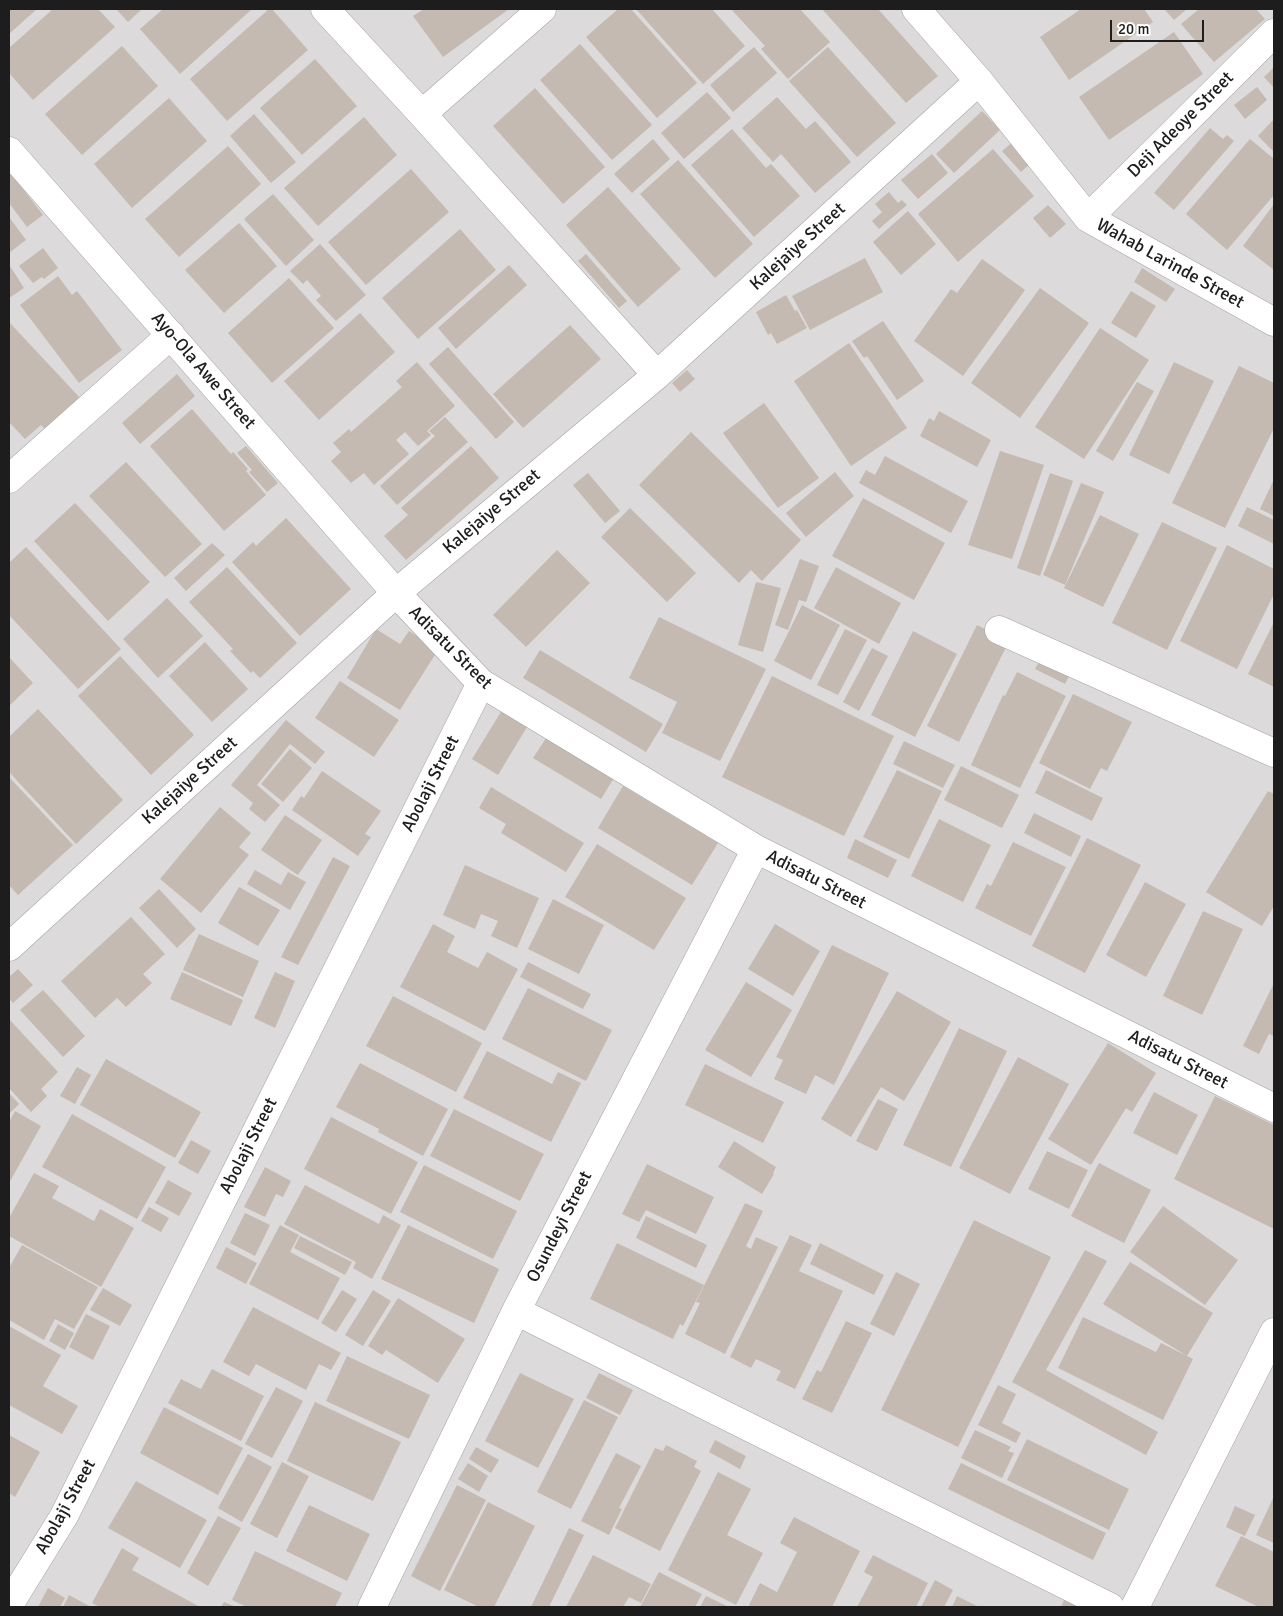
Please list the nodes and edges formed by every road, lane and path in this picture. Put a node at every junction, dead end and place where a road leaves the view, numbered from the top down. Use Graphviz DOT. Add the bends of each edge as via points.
graph roads {
  1 [pos="325,9"];
  2 [pos="542,9"];
  3 [pos="916,9"];
  4 [pos="1274,33"];
  5 [pos="979,81"];
  6 [pos="422,114"];
  7 [pos="9,151"];
  8 [pos="1088,218"];
  9 [pos="1274,322"];
  10 [pos="171,335"];
  11 [pos="657,375"];
  12 [pos="9,480"];
  13 [pos="396,593"];
  14 [pos="999,630"];
  15 [pos="481,683"];
  16 [pos="1274,753"];
  17 [pos="756,849"];
  18 [pos="9,947"];
  19 [pos="1274,1108"];
  20 [pos="516,1311"];
  21 [pos="1274,1332"];
  22 [pos="9,1605"];
  23 [pos="372,1607"];
  24 [pos="1110,1607"];
  25 [pos="1135,1607"];
  1 -- 6 [label="street"];
  2 -- 6 [label="street"];
  3 -- 5 [label="street, Wahab Larinde Street"];
  4 -- 8 [label="street, Deji Adeoye Street"];
  5 -- 8 [label="street, Wahab Larinde Street"];
  5 -- 11 [label="street, Kalejaiye Street"];
  6 -- 11 [label="street"];
  7 -- 10 [label="street, Ayo-Ola Awe Street"];
  8 -- 9 [label="street, Wahab Larinde Street"];
  10 -- 12 [label="street"];
  10 -- 13 [label="street, Ayo-Ola Awe Street"];
  11 -- 13 [label="street, Kalejaiye Street"];
  13 -- 15 [label="street, Adisatu Street"];
  13 -- 18 [label="street, Kalejaiye Street"];
  14 -- 16 [label="street"];
  15 -- 17 [label="street, Adisatu Street"];
  15 -- 22 [label="street, Abolaji Street" via="64,1516"];
  17 -- 19 [label="street, Adisatu Street"];
  17 -- 20 [label="street, Osundeyi Street"];
  20 -- 23 [label="street, Osundeyi Street"];
  20 -- 24 [label="street"];
  21 -- 25 [label="street"];
}
